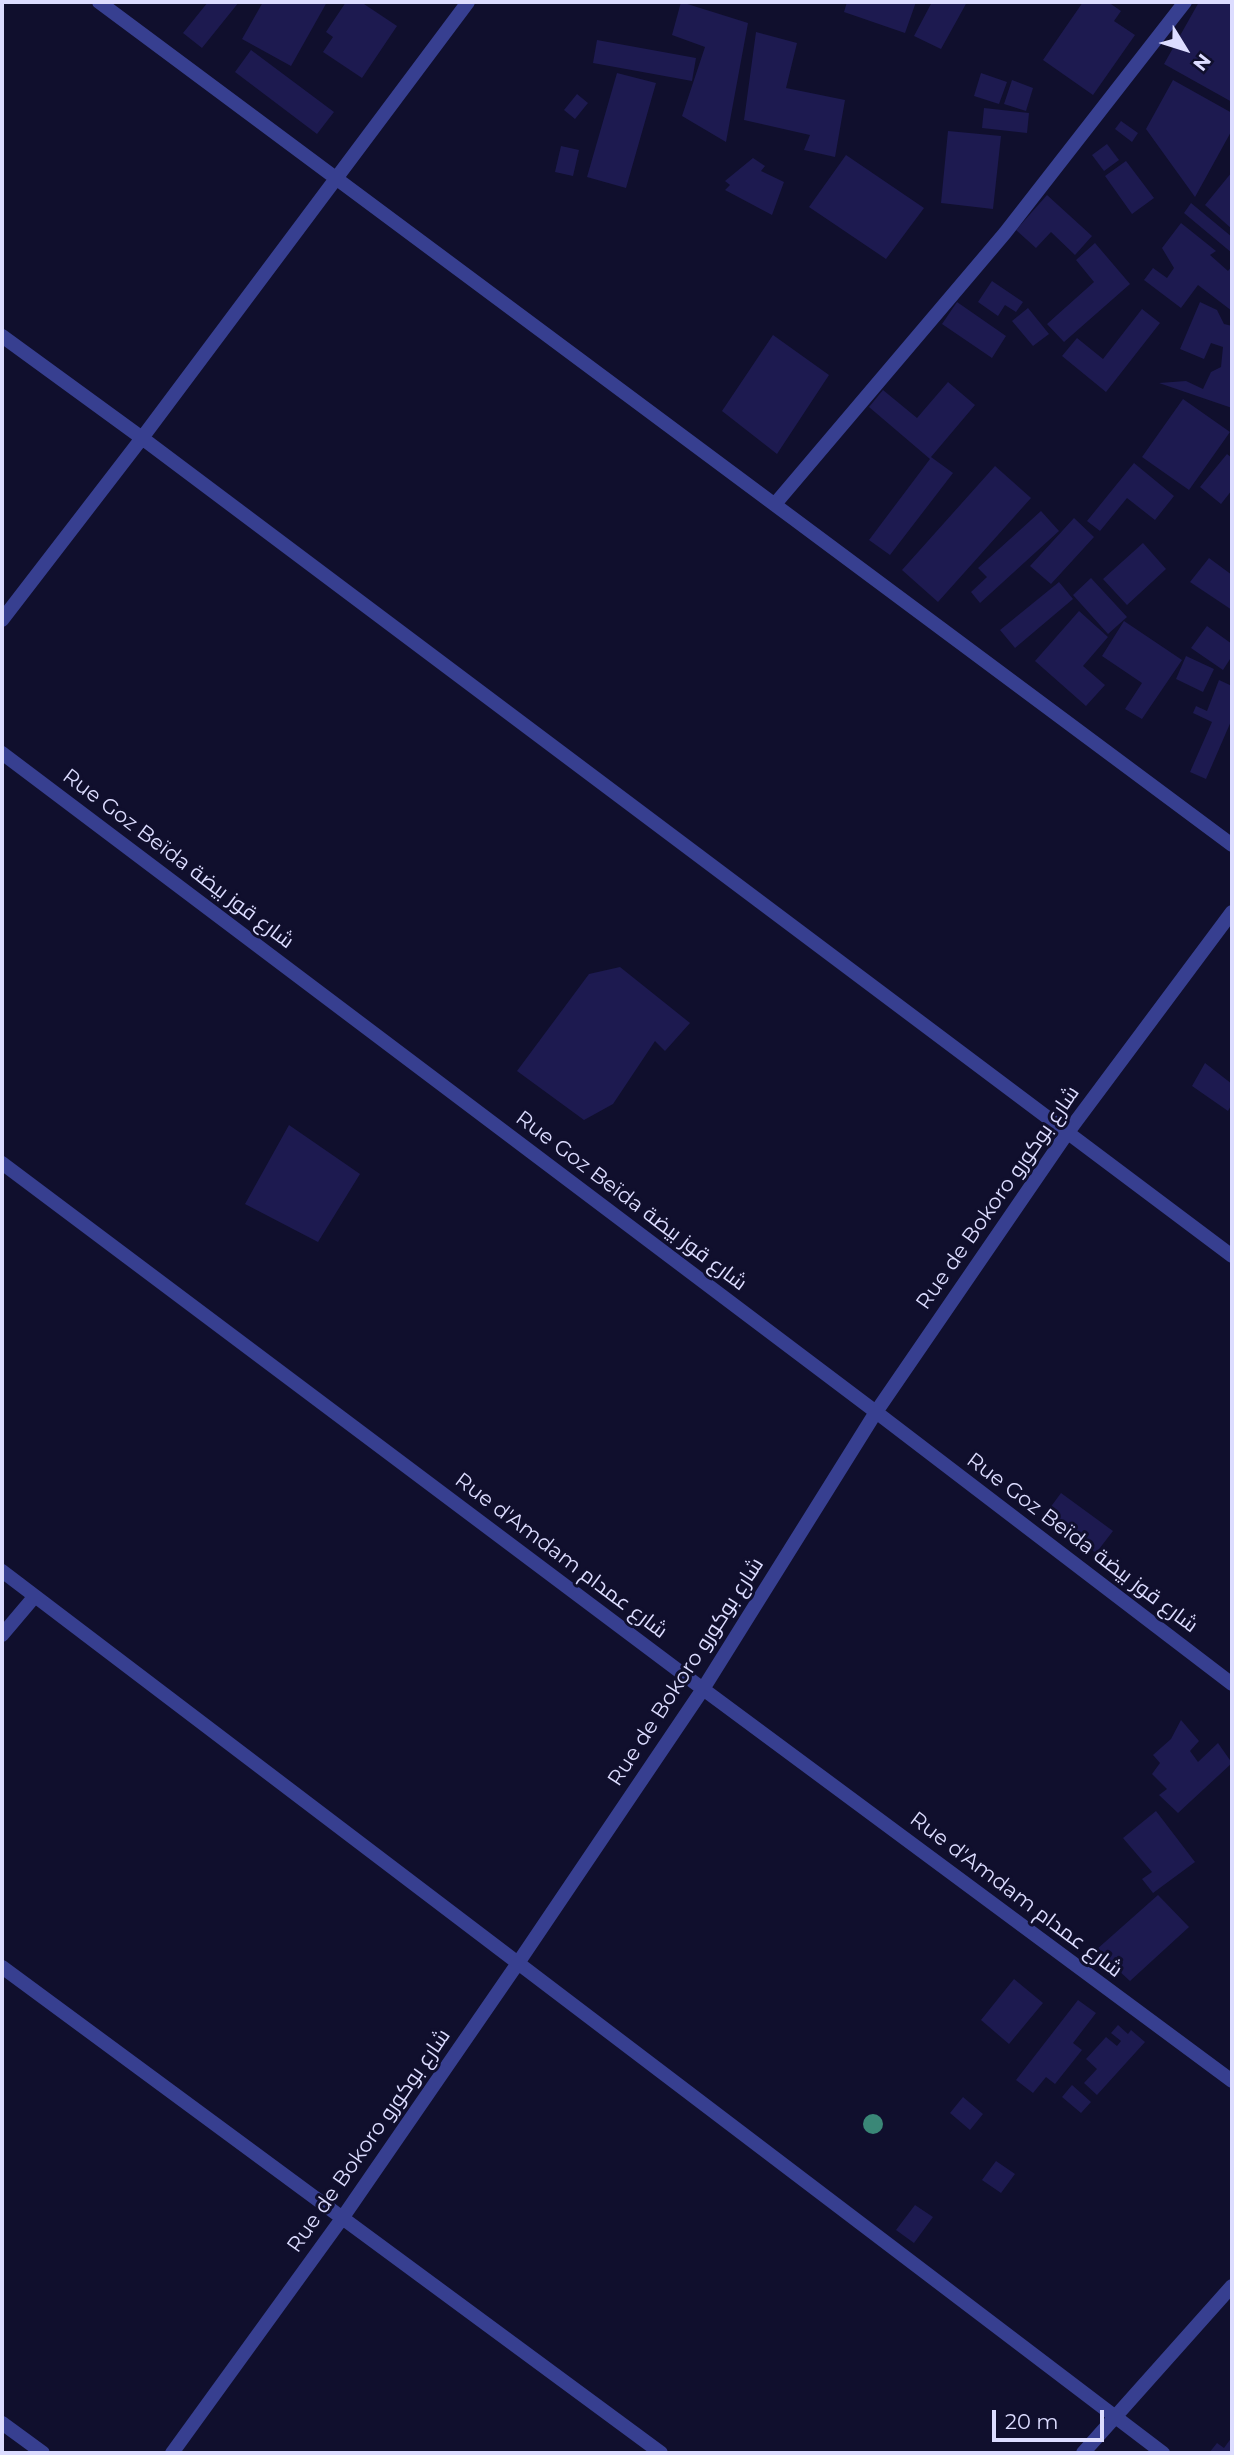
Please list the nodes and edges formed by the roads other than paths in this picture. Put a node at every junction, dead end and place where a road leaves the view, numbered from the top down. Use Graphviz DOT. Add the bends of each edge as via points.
graph roads {
  1 [pos="99,2"];
  2 [pos="468,2"];
  3 [pos="1185,2"];
  4 [pos="335,178"];
  5 [pos="2,336"];
  6 [pos="142,439"];
  7 [pos="775,504"];
  8 [pos="2,620"];
  9 [pos="2,753"];
  10 [pos="1232,845"];
  11 [pos="1232,912"];
  12 [pos="1068,1132"];
  13 [pos="2,1164"];
  14 [pos="1232,1256"];
  15 [pos="876,1412"];
  16 [pos="2,1571"];
  17 [pos="35,1596"];
  18 [pos="2,1635"];
  19 [pos="1232,1684"];
  20 [pos="703,1689"];
  21 [pos="518,1963"];
  22 [pos="2,1967"];
  23 [pos="1232,2081"];
  24 [pos="344,2217"];
  25 [pos="1232,2286"];
  26 [pos="1115,2416"];
  27 [pos="2,2423"];
  28 [pos="43,2453"];
  29 [pos="172,2453"];
  30 [pos="661,2453"];
  31 [pos="1083,2453"];
  32 [pos="1163,2453"];
  1 -- 4 [label="street"];
  2 -- 4 [label="street"];
  3 -- 7 [label="street" via="1004,233"];
  4 -- 6 [label="street"];
  4 -- 7 [label="street"];
  5 -- 6 [label="street"];
  6 -- 8 [label="street"];
  6 -- 12 [label="street"];
  7 -- 10 [label="street"];
  9 -- 15 [label="street, Rue Goz Beïda شارع قوز بيضة"];
  11 -- 12 [label="street, Rue de Bokoro شارع بوكورو"];
  12 -- 14 [label="street"];
  12 -- 15 [label="street, Rue de Bokoro شارع بوكورو"];
  13 -- 20 [label="street, Rue d'Amdam شارع عمدام"];
  15 -- 19 [label="street, Rue Goz Beïda شارع قوز بيضة"];
  15 -- 20 [label="street, Rue de Bokoro شارع بوكورو"];
  16 -- 17 [label="street"];
  17 -- 18 [label="street"];
  17 -- 21 [label="street"];
  20 -- 21 [label="street, Rue de Bokoro شارع بوكورو"];
  20 -- 23 [label="street, Rue d'Amdam شارع عمدام"];
  21 -- 24 [label="street, Rue de Bokoro شارع بوكورو"];
  21 -- 26 [label="street"];
  22 -- 24 [label="street"];
  24 -- 29 [label="street, Rue de Bokoro شارع بوكورو"];
  24 -- 30 [label="street"];
  25 -- 26 [label="street"];
  26 -- 31 [label="street"];
  26 -- 32 [label="street"];
  27 -- 28 [label="street"];
}
